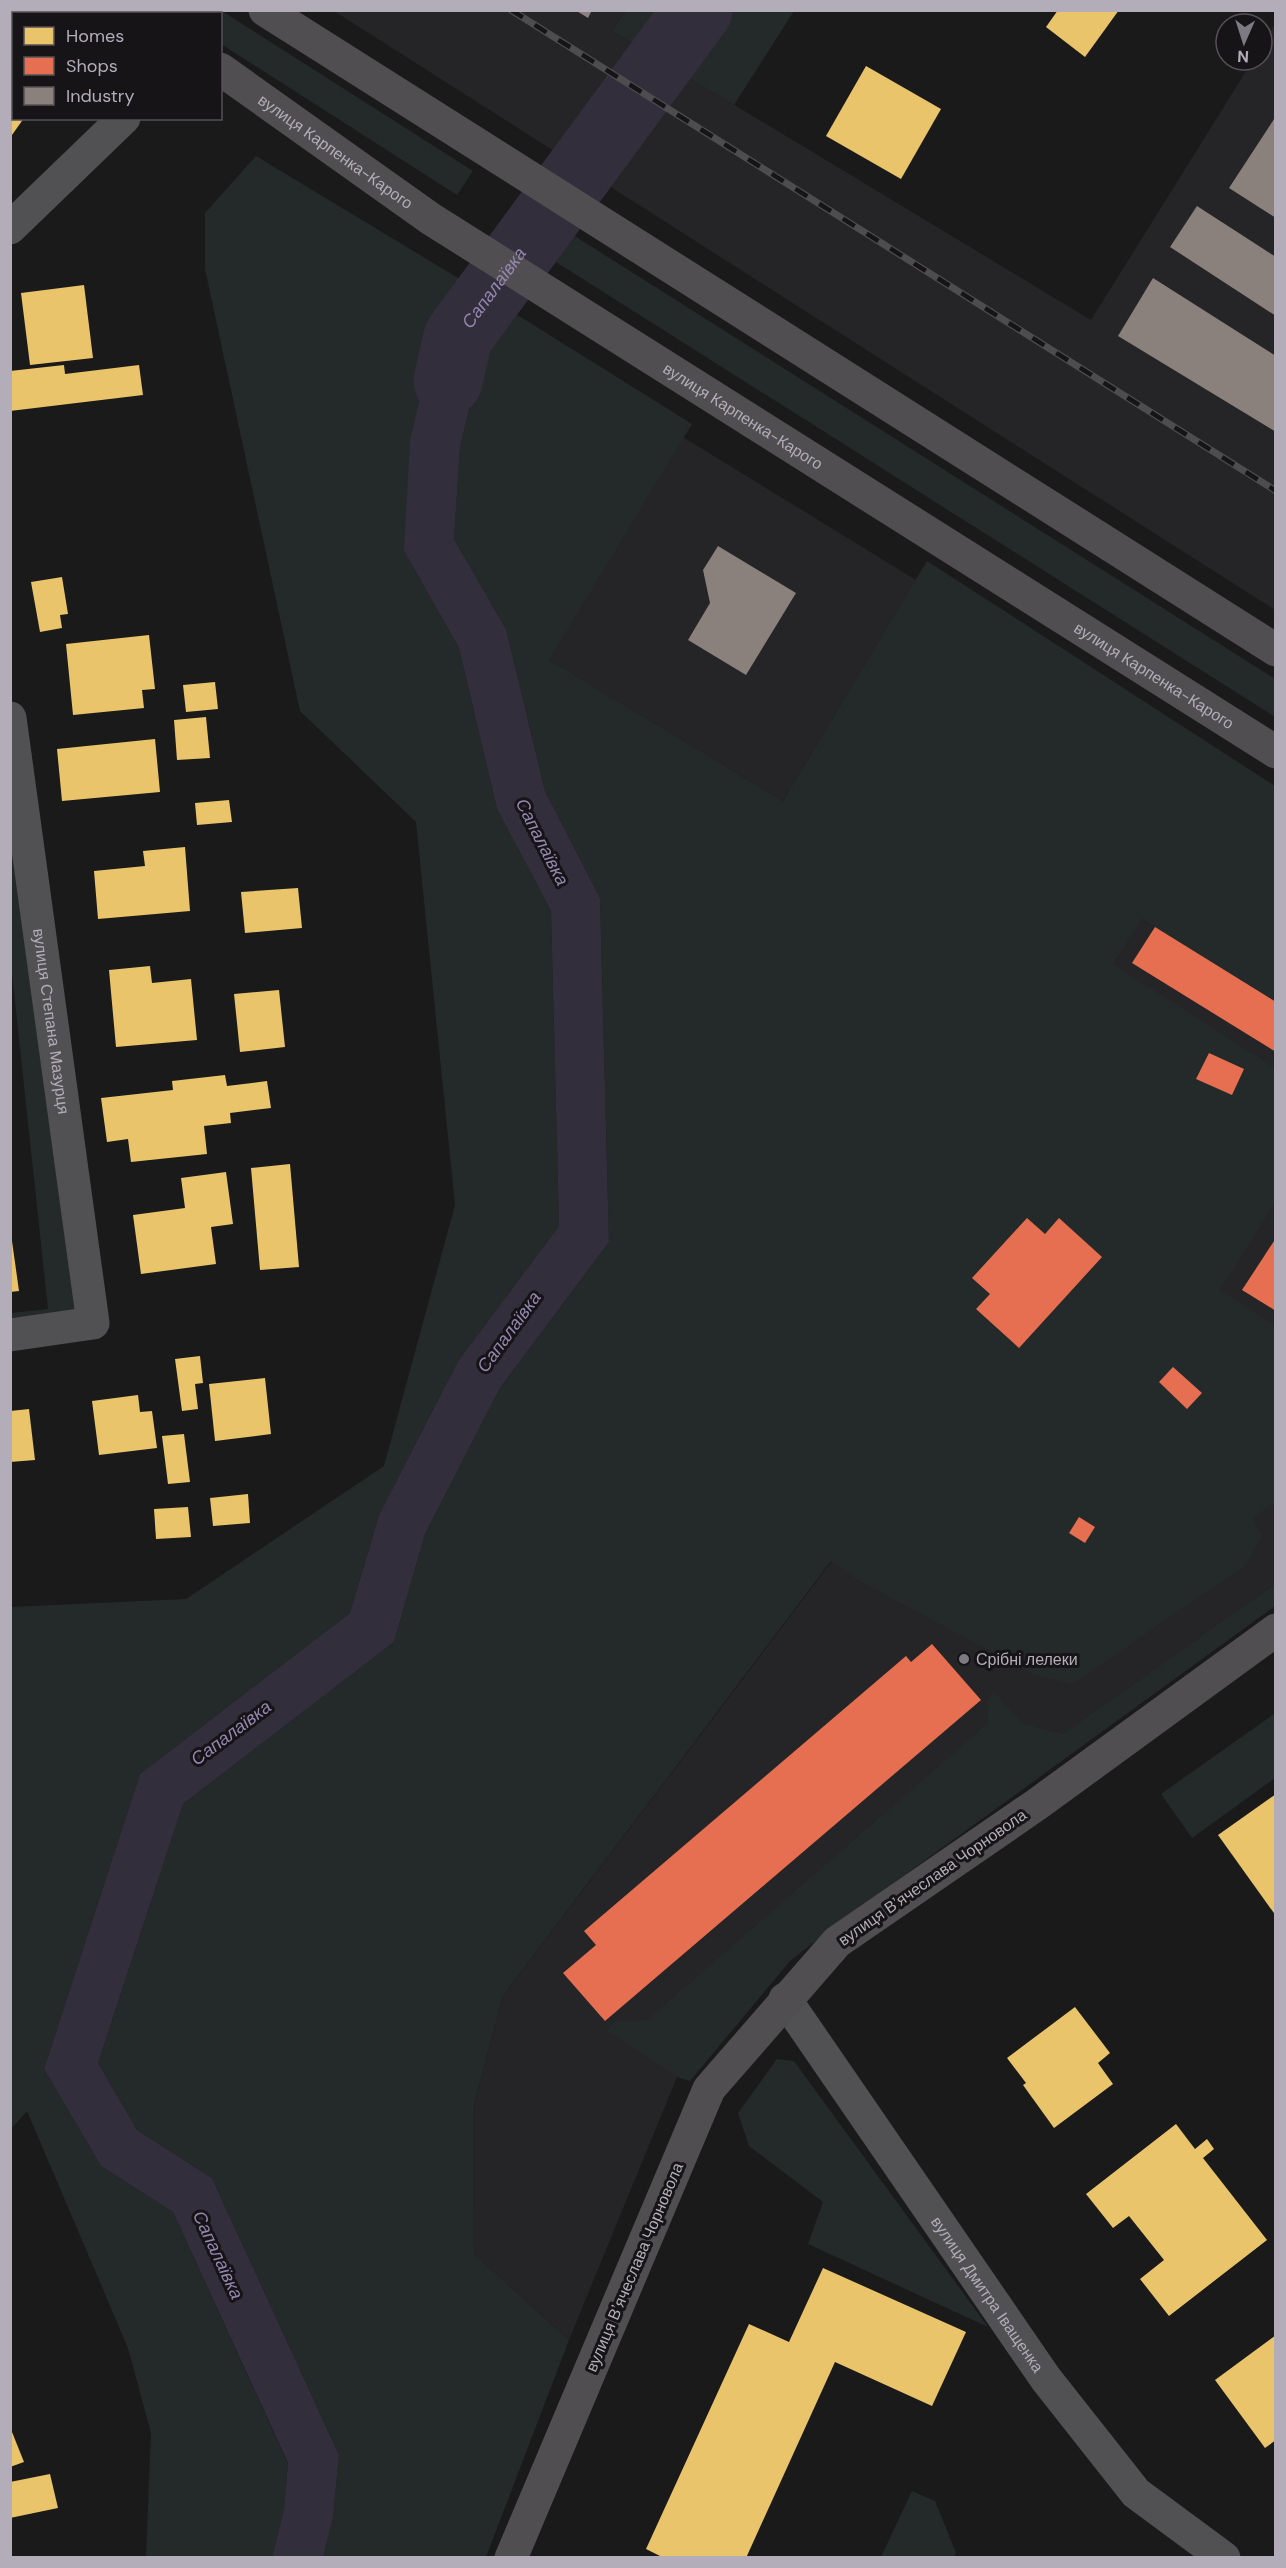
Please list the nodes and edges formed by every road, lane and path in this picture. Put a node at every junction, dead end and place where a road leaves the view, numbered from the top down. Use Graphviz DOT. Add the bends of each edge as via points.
graph roads {
  1 [pos="265,10"];
  2 [pos="222,70"];
  3 [pos="122,120"];
  4 [pos="10,228"];
  5 [pos="1275,650"];
  6 [pos="10,718"];
  7 [pos="1275,752"];
  8 [pos="10,1335"];
  9 [pos="1274,1634"];
  10 [pos="785,1999"];
  11 [pos="510,2558"];
  12 [pos="1224,2558"];
  1 -- 5 [label="street"];
  2 -- 7 [label="street, вулиця Карпенка-Карого" via="431,219"];
  3 -- 4 [label="street"];
  6 -- 8 [label="street, вулиця Степана Мазурця" via="93,1323"];
  9 -- 10 [label="street, вулиця Вʼячеслава Чорновола" via="837,1942"];
  10 -- 11 [label="street, вулиця Вʼячеслава Чорновола" via="709,2089"];
  10 -- 12 [label="street, вулиця Дмитра Іващенка" via="1046,2379 1136,2493"];
}
